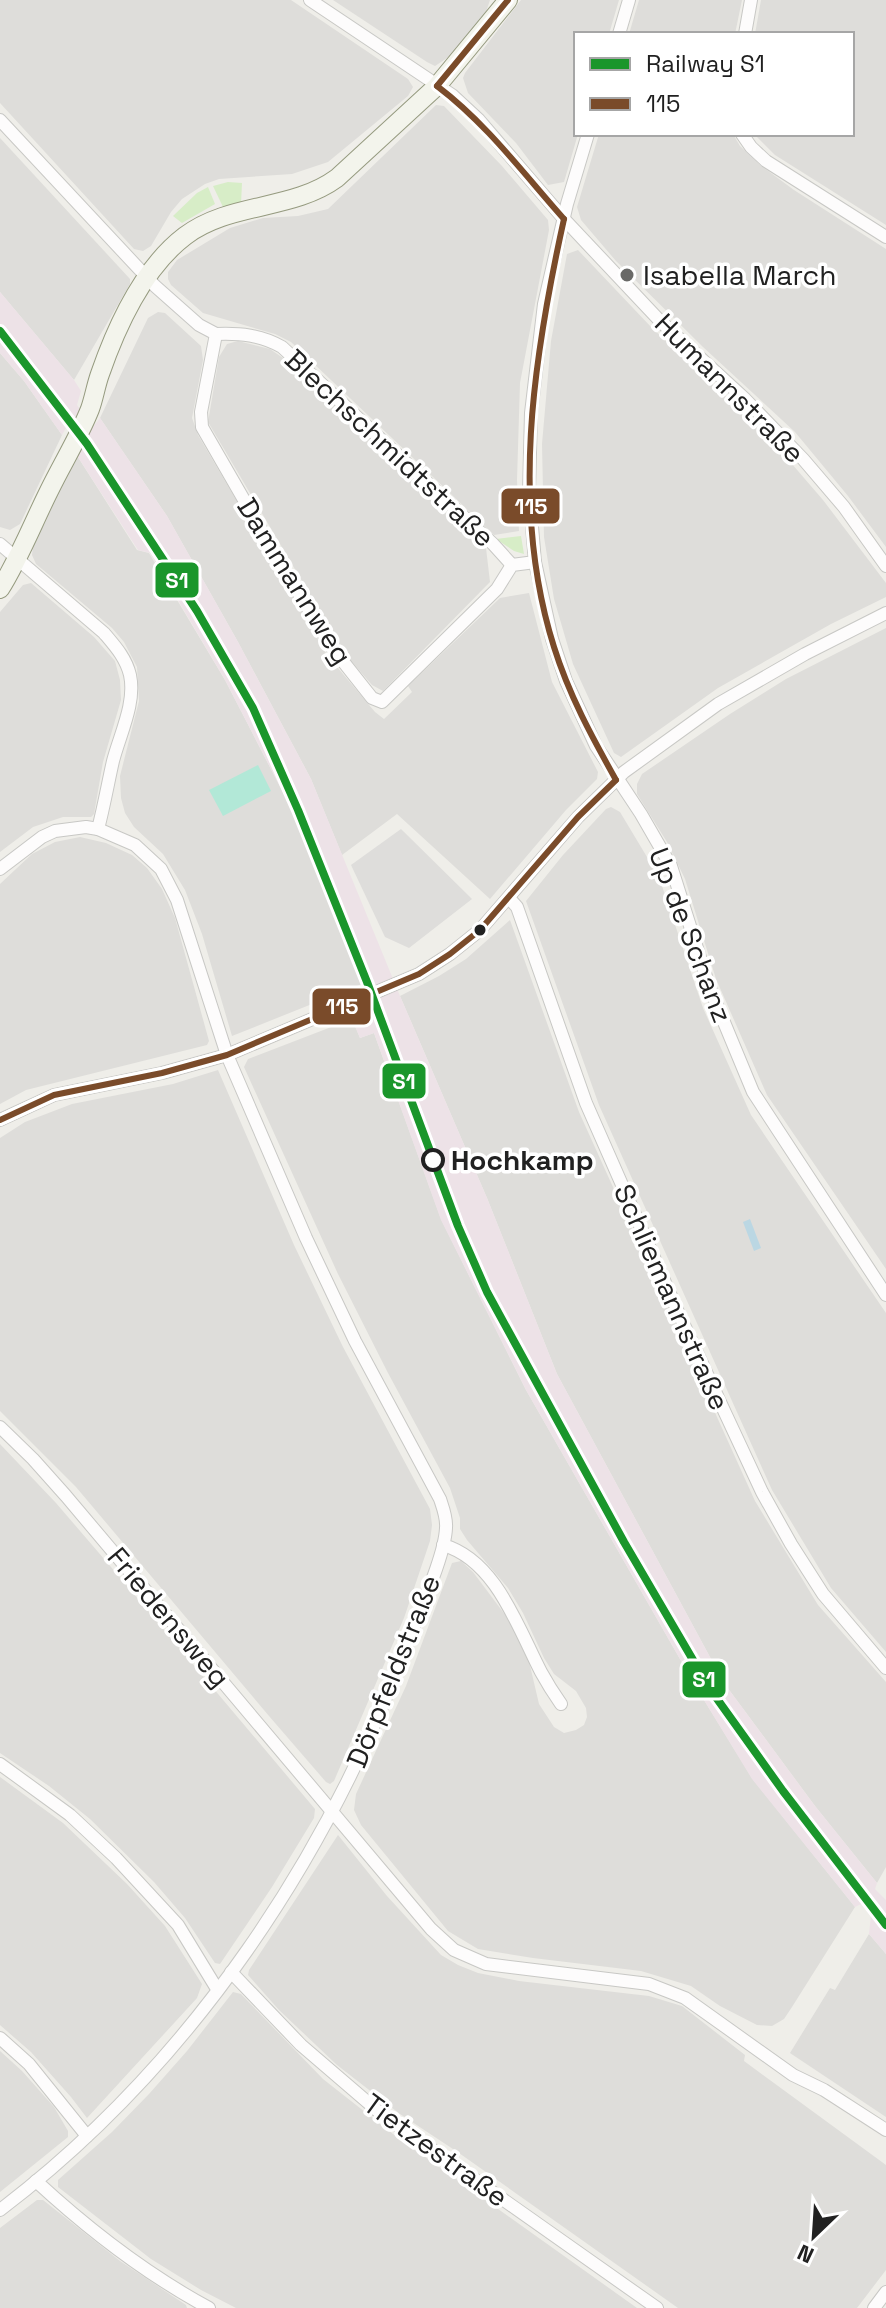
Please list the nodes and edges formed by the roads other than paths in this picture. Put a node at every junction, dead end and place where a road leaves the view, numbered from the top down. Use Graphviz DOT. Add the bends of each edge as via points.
graph roads {
  1 [pos="310,0"];
  2 [pos="508,0"];
  3 [pos="629,0"];
  4 [pos="751,0"];
  5 [pos="620,32"];
  6 [pos="745,32"];
  7 [pos="437,86"];
  8 [pos="0,120"];
  9 [pos="587,136"];
  10 [pos="743,136"];
  11 [pos="564,219"];
  12 [pos="886,237"];
  13 [pos="147,278"];
  14 [pos="216,334"];
  15 [pos="0,544"];
  16 [pos="16,557"];
  17 [pos="535,562"];
  18 [pos="512,565"];
  19 [pos="886,566"];
  20 [pos="0,589"];
  21 [pos="886,613"];
  22 [pos="616,780"];
  23 [pos="98,829"];
  24 [pos="0,869"];
  25 [pos="509,898"];
  26 [pos="227,1055"];
  27 [pos="0,1120"];
  28 [pos="886,1295"];
  29 [pos="0,1427"];
  30 [pos="443,1545"];
  31 [pos="886,1668"];
  32 [pos="561,1704"];
  33 [pos="0,1764"];
  34 [pos="333,1812"];
  35 [pos="231,1972"];
  36 [pos="217,1989"];
  37 [pos="0,2038"];
  38 [pos="886,2130"];
  39 [pos="87,2136"];
  40 [pos="36,2181"];
  41 [pos="0,2210"];
  42 [pos="886,2292"];
  43 [pos="205,2307"];
  44 [pos="657,2308"];
  45 [pos="874,2308"];
  1 -- 7 [label="street, Humannstraße"];
  2 -- 7 [label="street"];
  3 -- 5 [label="street"];
  4 -- 6 [label="street"];
  7 -- 11 [label="street, Humannstraße" via="483,124"];
  7 -- 13 [label="street" via="328,185 205,223 164,255"];
  8 -- 13 [label="street"];
  9 -- 11 [label="street, Up de Schanz"];
  10 -- 12 [label="street" via="766,161"];
  11 -- 17 [label="street, Up de Schanz" via="540,325 531,413 529,491"];
  11 -- 19 [label="street, Humannstraße" via="803,459"];
  13 -- 14 [label="street" via="184,314"];
  13 -- 16 [label="street" via="113,340 90,408"];
  14 -- 18 [label="street, Blechschmidtstraße" via="247,334 282,347"];
  14 -- 18 [label="street, Dammannweg" via="202,427 330,645 372,698 382,702 497,589"];
  15 -- 16 [label="street"];
  16 -- 20 [label="street"];
  16 -- 23 [label="street" via="104,633 130,674 130,701"];
  17 -- 18 [label="street"];
  17 -- 22 [label="street, Up de Schanz" via="560,665"];
  21 -- 22 [label="street" via="718,704"];
  22 -- 25 [label="street"];
  22 -- 28 [label="street, Up de Schanz" via="671,866 709,986 760,1105"];
  23 -- 24 [label="street" via="55,831"];
  23 -- 26 [label="street, Dörpfeldstraße" via="150,856 170,883"];
  25 -- 26 [label="street" via="480,930 419,974"];
  25 -- 31 [label="street, Schliemannstraße" via="517,907 615,1172 762,1492 823,1594"];
  26 -- 27 [label="street" via="54,1095"];
  26 -- 30 [label="street, Dörpfeldstraße" via="349,1331 440,1499 446,1528"];
  29 -- 34 [label="street, Friedensweg" via="66,1496"];
  30 -- 32 [label="street" via="460,1550 485,1573"];
  30 -- 34 [label="street, Dörpfeldstraße" via="375,1724"];
  33 -- 36 [label="street" via="70,1815 116,1858 178,1925"];
  34 -- 35 [label="street, Dörpfeldstraße"];
  34 -- 38 [label="street, Friedensweg" via="431,1929 464,1956 486,1964 649,1984 673,1992 793,2075"];
  35 -- 36 [label="street, Dörpfeldstraße"];
  35 -- 44 [label="street, Tietzestraße" via="301,2045 379,2112"];
  36 -- 39 [label="street, Dörpfeldstraße" via="179,2039"];
  37 -- 39 [label="street" via="29,2064"];
  39 -- 40 [label="street, Dörpfeldstraße"];
  40 -- 41 [label="street, Dörpfeldstraße"];
  40 -- 43 [label="street" via="129,2257"];
  42 -- 45 [label="street"];
}
